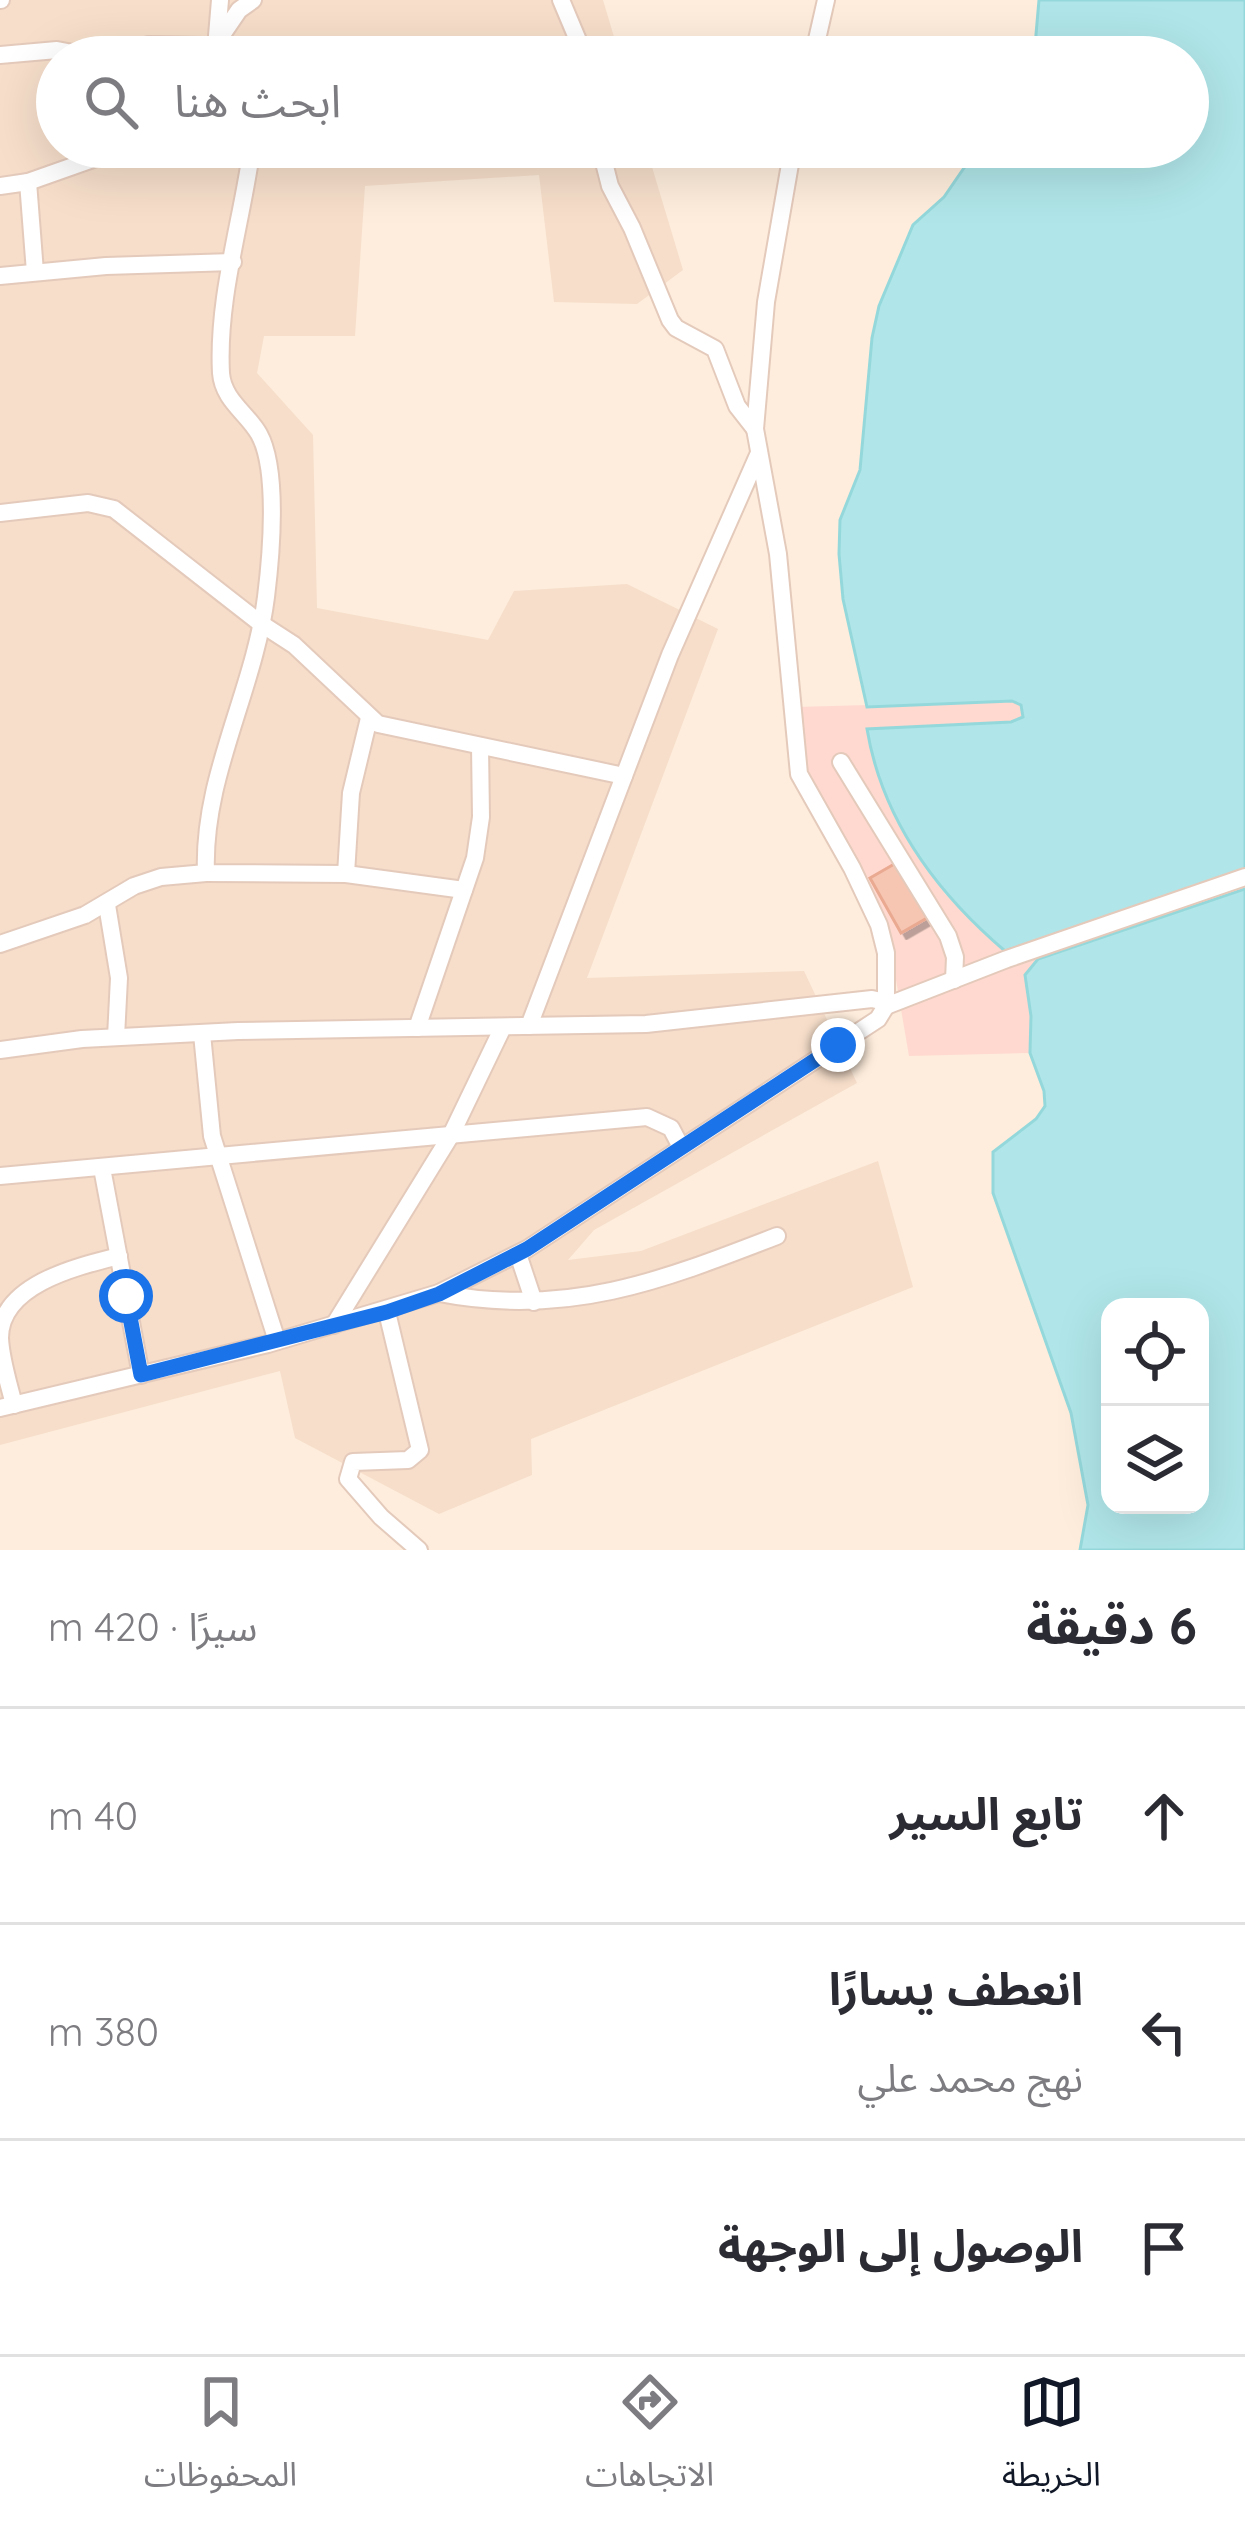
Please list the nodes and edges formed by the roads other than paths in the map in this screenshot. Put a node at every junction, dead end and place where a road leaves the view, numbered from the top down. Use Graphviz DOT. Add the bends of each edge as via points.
graph roads {
  1 [pos="220,0"];
  2 [pos="254,0"];
  3 [pos="561,0"];
  4 [pos="826,0"];
  5 [pos="215,36"];
  6 [pos="222,36"];
  7 [pos="576,36"];
  8 [pos="818,36"];
  9 [pos="36,51"];
  10 [pos="0,56"];
  11 [pos="68,168"];
  12 [pos="249,168"];
  13 [pos="605,168"];
  14 [pos="789,168"];
  15 [pos="28,182"];
  16 [pos="0,186"];
  17 [pos="233,262"];
  18 [pos="35,272"];
  19 [pos="0,276"];
  20 [pos="755,428"];
  21 [pos="759,452"];
  22 [pos="0,513"];
  23 [pos="260,623"];
  24 [pos="369,718"];
  25 [pos="480,746"];
  26 [pos="841,761"];
  27 [pos="624,776"];
  28 [pos="206,873"];
  29 [pos="346,874"];
  30 [pos="1245,878"];
  31 [pos="464,890"];
  32 [pos="107,904"];
  33 [pos="0,938"];
  34 [pos="954,980"];
  35 [pos="886,1004"];
  36 [pos="529,1026"];
  37 [pos="502,1027"];
  38 [pos="417,1028"];
  39 [pos="202,1034"];
  40 [pos="116,1037"];
  41 [pos="0,1050"];
  42 [pos="451,1135"];
  43 [pos="680,1147"];
  44 [pos="218,1159"];
  45 [pos="103,1168"];
  46 [pos="0,1176"];
  47 [pos="778,1236"];
  48 [pos="518,1254"];
  49 [pos="118,1256"];
  50 [pos="439,1294"];
  51 [pos="534,1302"];
  52 [pos="387,1312"];
  53 [pos="334,1325"];
  54 [pos="277,1341"];
  55 [pos="141,1375"];
  56 [pos="7,1406"];
  57 [pos="419,1550"];
  1 -- 5 [label="street"];
  2 -- 6 [label="street"];
  3 -- 7 [label="street"];
  4 -- 8 [label="street"];
  9 -- 10 [label="street"];
  11 -- 15 [label="street"];
  12 -- 17 [label="street"];
  13 -- 20 [label="street" via="670,320 712,345"];
  14 -- 20 [label="street"];
  15 -- 16 [label="street"];
  15 -- 18 [label="street"];
  17 -- 18 [label="street"];
  17 -- 23 [label="street" via="221,378 259,434 270,475"];
  18 -- 19 [label="street"];
  20 -- 21 [label="street"];
  21 -- 27 [label="street"];
  21 -- 35 [label="street" via="778,554 799,774 879,925"];
  22 -- 23 [label="street" via="103,505"];
  23 -- 24 [label="street"];
  23 -- 28 [label="street" via="206,823"];
  24 -- 25 [label="street"];
  24 -- 29 [label="street" via="351,793"];
  25 -- 27 [label="street"];
  25 -- 31 [label="street" via="481,817"];
  26 -- 34 [label="street" via="948,936"];
  27 -- 36 [label="street"];
  28 -- 29 [label="street"];
  28 -- 32 [label="street" via="147,881"];
  29 -- 31 [label="street"];
  30 -- 34 [label="street"];
  31 -- 38 [label="street"];
  32 -- 33 [label="street"];
  32 -- 40 [label="street"];
  34 -- 35 [label="street"];
  35 -- 36 [label="street" via="872,998 646,1024"];
  35 -- 43 [label="street" via="878,1019"];
  36 -- 37 [label="street"];
  37 -- 38 [label="street"];
  37 -- 42 [label="street"];
  38 -- 39 [label="street"];
  39 -- 40 [label="street"];
  39 -- 44 [label="street"];
  40 -- 41 [label="street"];
  42 -- 43 [label="street" via="646,1117 671,1128"];
  42 -- 44 [label="street"];
  42 -- 53 [label="street"];
  43 -- 48 [label="street"];
  44 -- 45 [label="street"];
  44 -- 54 [label="street"];
  45 -- 46 [label="street"];
  45 -- 49 [label="street"];
  47 -- 51 [label="street" via="664,1280"];
  48 -- 50 [label="street"];
  48 -- 51 [label="street"];
  49 -- 55 [label="street"];
  49 -- 56 [label="street" via="43,1280 15,1305 0,1338"];
  50 -- 51 [label="street"];
  50 -- 52 [label="street"];
  52 -- 53 [label="street"];
  52 -- 57 [label="street" via="420,1450 408,1460 353,1462 348,1479"];
  53 -- 54 [label="street"];
  54 -- 55 [label="street"];
  55 -- 56 [label="street"];
}
